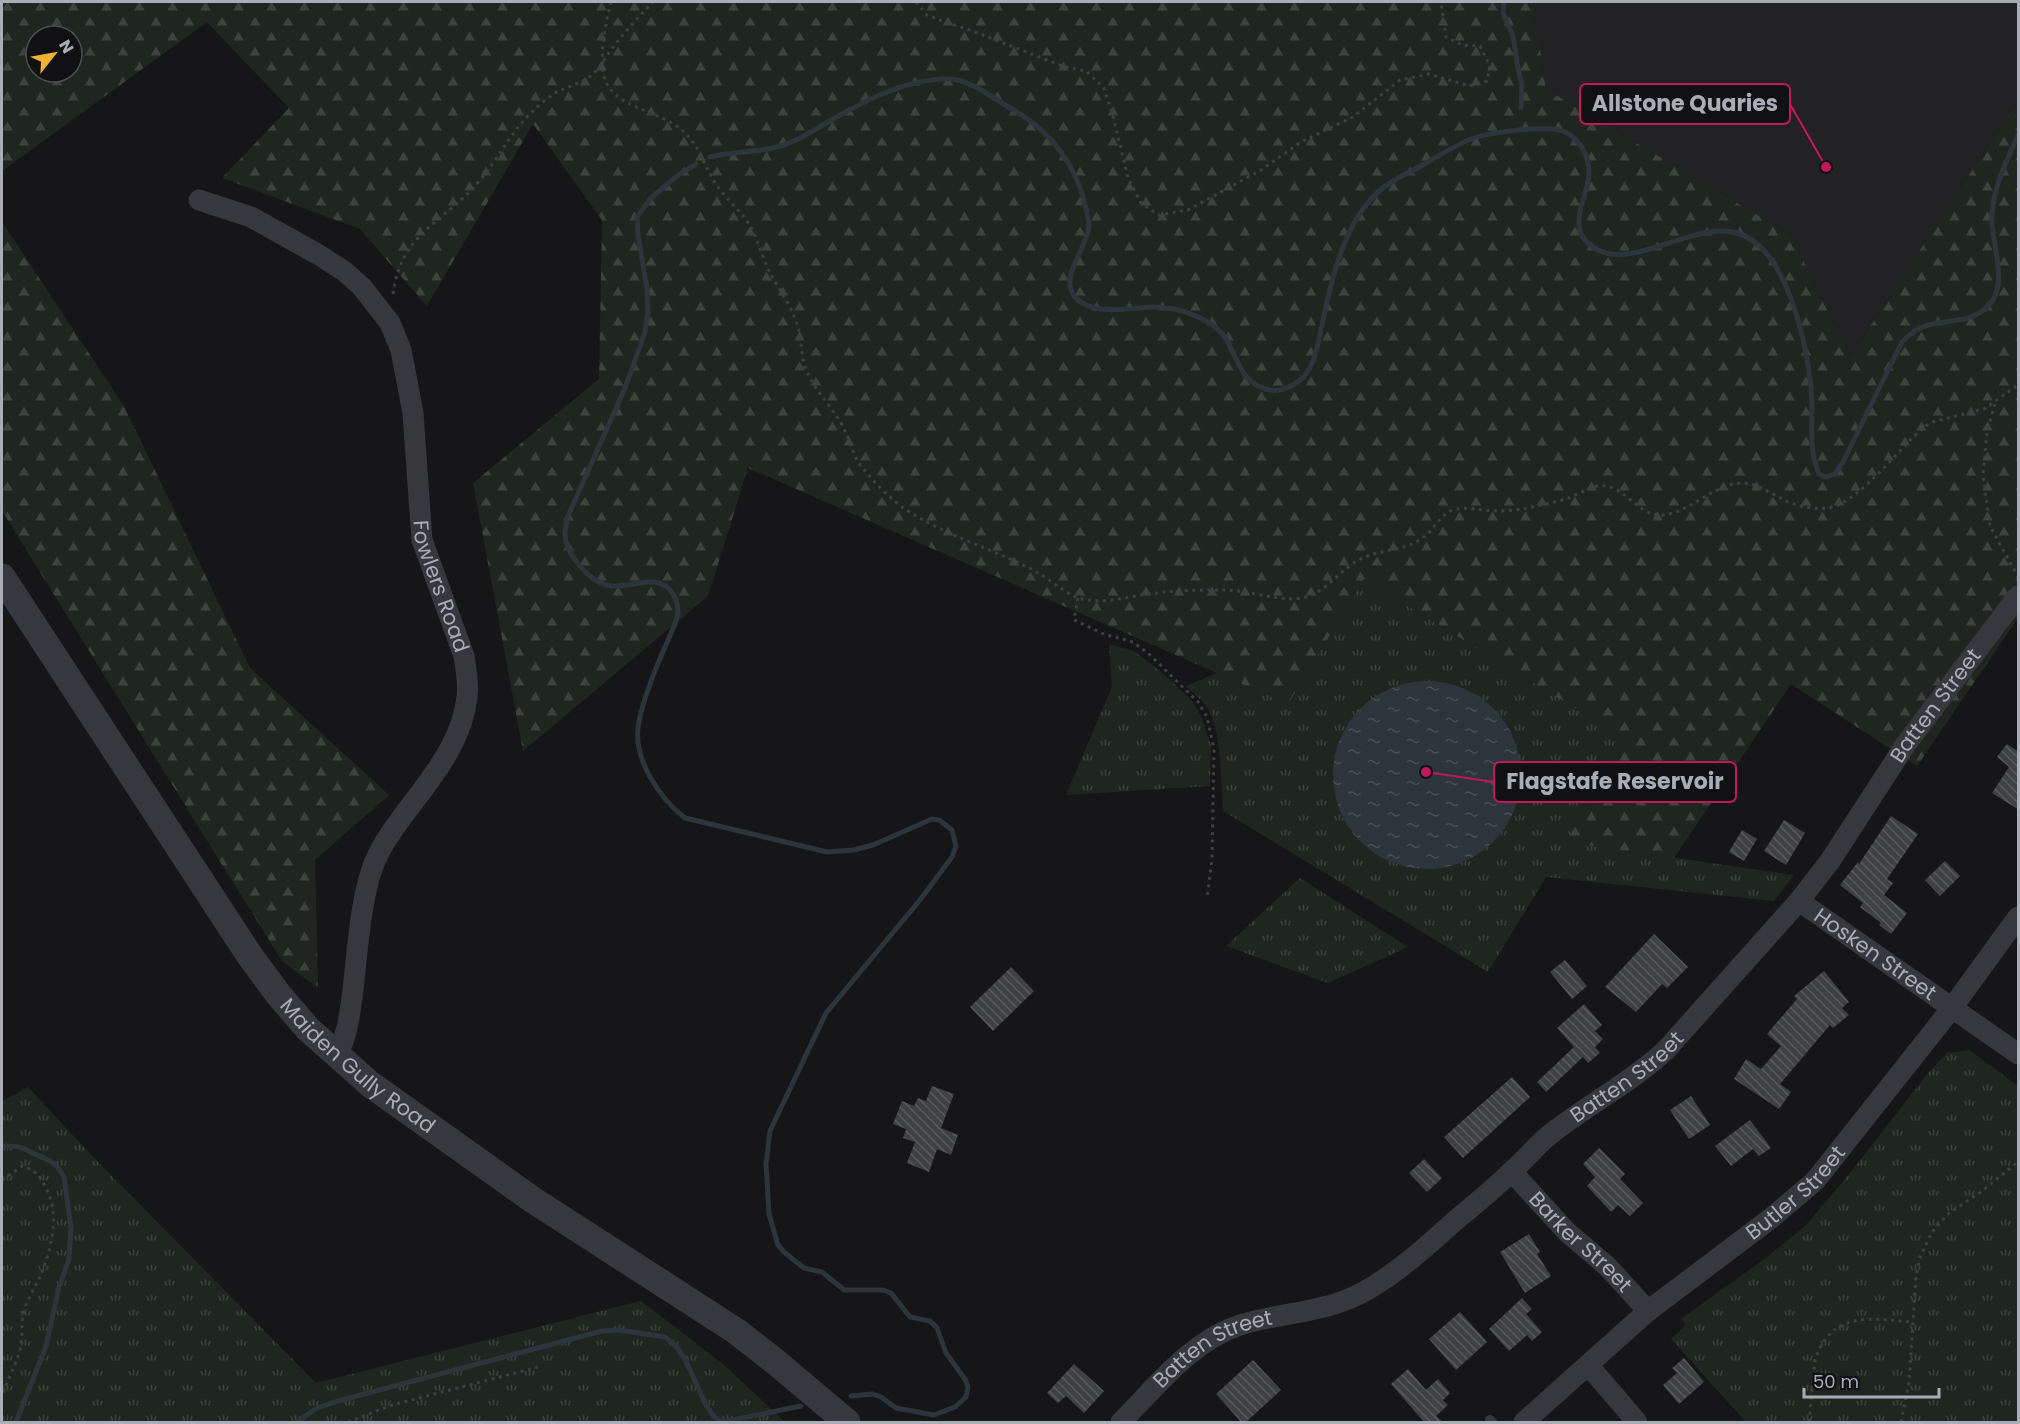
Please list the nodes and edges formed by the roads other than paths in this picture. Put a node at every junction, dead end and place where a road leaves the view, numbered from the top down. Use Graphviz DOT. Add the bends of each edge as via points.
graph roads {
  1 [pos="199,200"];
  2 [pos="2,577"];
  3 [pos="2019,596"];
  4 [pos="1799,901"];
  5 [pos="2019,917"];
  6 [pos="1952,1008"];
  7 [pos="2019,1054"];
  8 [pos="337,1055"];
  9 [pos="1512,1172"];
  10 [pos="1648,1311"];
  11 [pos="1589,1366"];
  12 [pos="847,1422"];
  13 [pos="1121,1422"];
  14 [pos="1524,1422"];
  15 [pos="1637,1422"];
  1 -- 8 [label="street, Fowlers Road" via="251,217 319,255 362,286 390,323 401,350 414,413 420,530 464,656 467,696 455,737 375,859 364,902 347,1030"];
  2 -- 8 [label="street, Maiden Gully Road" via="250,956 308,1029"];
  3 -- 4 [label="street, Batten Street" via="1906,744 1830,861"];
  4 -- 6 [label="street, Hosken Street"];
  4 -- 9 [label="street, Batten Street" via="1647,1068 1548,1137"];
  5 -- 6 [label="street, Butler Street"];
  6 -- 7 [label="street, Hosken Street"];
  6 -- 10 [label="street, Butler Street" via="1815,1181"];
  8 -- 12 [label="street, Maiden Gully Road" via="402,1108 534,1200 736,1331"];
  9 -- 10 [label="street, Barker Street"];
  9 -- 13 [label="street, Batten Street" via="1407,1263 1364,1292 1318,1309 1238,1326 1201,1345"];
  10 -- 11 [label="street, Butler Street"];
  11 -- 14 [label="street, Butler Street"];
  11 -- 15 [label="street"];
}
